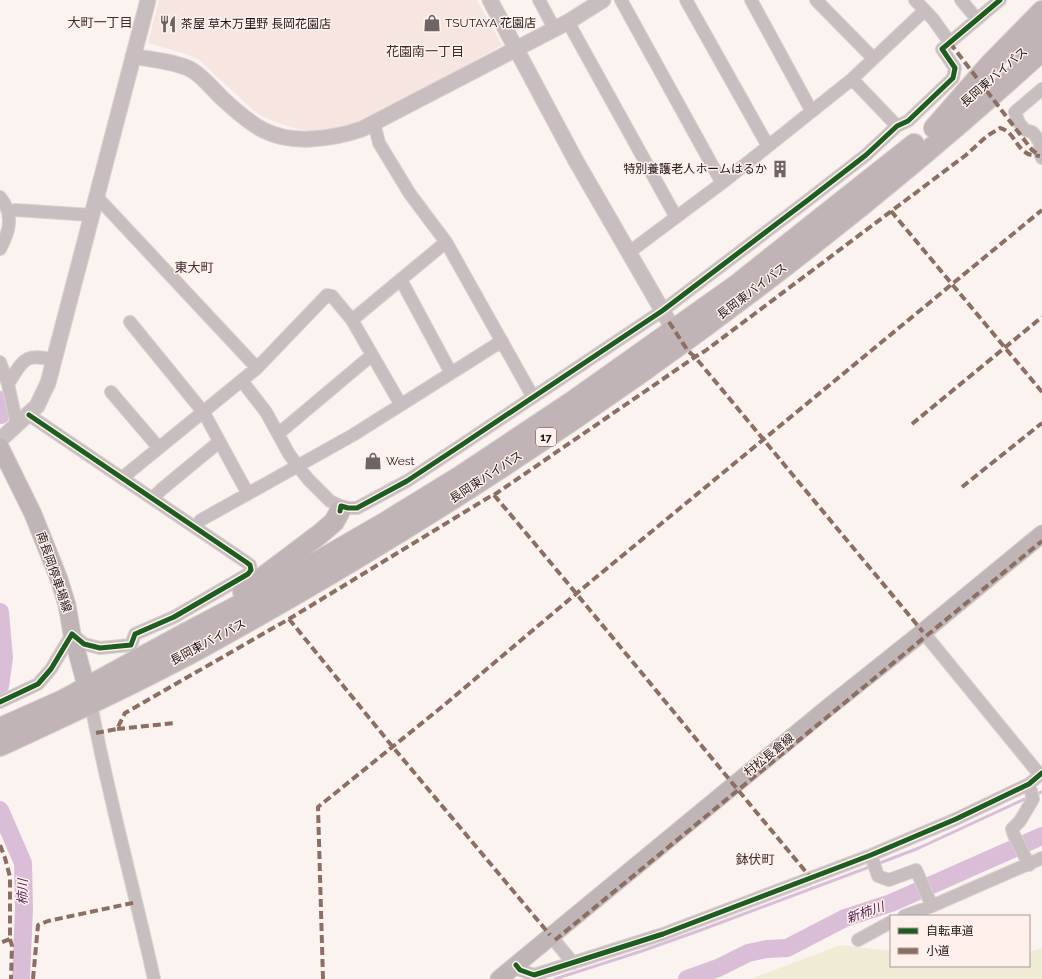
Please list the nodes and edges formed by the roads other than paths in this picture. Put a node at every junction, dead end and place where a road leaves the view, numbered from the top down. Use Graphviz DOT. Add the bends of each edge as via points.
graph roads {
  1 [pos="148,0"];
  2 [pos="490,0"];
  3 [pos="539,0"];
  4 [pos="621,0"];
  5 [pos="686,0"];
  6 [pos="751,0"];
  7 [pos="816,0"];
  8 [pos="915,0"];
  9 [pos="961,0"];
  10 [pos="1000,0"];
  11 [pos="600,1"];
  12 [pos="925,10"];
  13 [pos="1042,11"];
  14 [pos="977,19"];
  15 [pos="561,25"];
  16 [pos="1042,34"];
  17 [pos="950,43"];
  18 [pos="516,50"];
  19 [pos="1042,51"];
  20 [pos="133,56"];
  21 [pos="873,58"];
  22 [pos="1042,66"];
  23 [pos="852,79"];
  24 [pos="1042,89"];
  25 [pos="811,110"];
  26 [pos="374,123"];
  27 [pos="897,126"];
  28 [pos="934,128"];
  29 [pos="768,146"];
  30 [pos="1042,158"];
  31 [pos="722,183"];
  32 [pos="0,197"];
  33 [pos="97,197"];
  34 [pos="8,212"];
  35 [pos="91,215"];
  36 [pos="676,217"];
  37 [pos="832,231"];
  38 [pos="446,242"];
  39 [pos="0,249"];
  40 [pos="628,253"];
  41 [pos="401,280"];
  42 [pos="665,317"];
  43 [pos="352,320"];
  44 [pos="130,322"];
  45 [pos="502,342"];
  46 [pos="372,355"];
  47 [pos="54,360"];
  48 [pos="0,362"];
  49 [pos="256,368"];
  50 [pos="451,373"];
  51 [pos="242,381"];
  52 [pos="8,384"];
  53 [pos="111,392"];
  54 [pos="533,397"];
  55 [pos="401,405"];
  56 [pos="204,413"];
  57 [pos="29,415"];
  58 [pos="17,425"];
  59 [pos="278,434"];
  60 [pos="0,440"];
  61 [pos="219,442"];
  62 [pos="0,447"];
  63 [pos="159,448"];
  64 [pos="296,465"];
  65 [pos="122,478"];
  66 [pos="248,494"];
  67 [pos="153,498"];
  68 [pos="340,509"];
  69 [pos="195,527"];
  70 [pos="1042,534"];
  71 [pos="923,632"];
  72 [pos="72,634"];
  73 [pos="184,634"];
  74 [pos="131,645"];
  75 [pos="128,664"];
  76 [pos="88,695"];
  77 [pos="4,700"];
  78 [pos="0,728"];
  79 [pos="0,746"];
  80 [pos="1041,774"];
  81 [pos="1031,791"];
  82 [pos="1042,858"];
  83 [pos="873,862"];
  84 [pos="1027,862"];
  85 [pos="930,902"];
  86 [pos="906,915"];
  87 [pos="890,923"];
  88 [pos="550,935"];
  89 [pos="858,940"];
  90 [pos="573,963"];
  91 [pos="516,965"];
  92 [pos="154,979"];
  93 [pos="498,979"];
  1 -- 20 [label="street"];
  2 -- 18 [label="street"];
  3 -- 15 [label="street"];
  4 -- 31 [label="street"];
  5 -- 29 [label="street"];
  6 -- 25 [label="street"];
  7 -- 21 [label="street"];
  8 -- 12 [label="street"];
  9 -- 14 [label="street"];
  10 -- 14 [label="street"];
  11 -- 15 [label="street"];
  12 -- 17 [label="street"];
  12 -- 21 [label="street"];
  13 -- 28 [label="highway" via="989,64"];
  14 -- 17 [label="street"];
  15 -- 18 [label="street"];
  15 -- 36 [label="street"];
  16 -- 28 [label="highway, 長岡東バイパス / 17"];
  17 -- 27 [label="street" via="942,49 955,68 953,78 908,121"];
  18 -- 26 [label="street"];
  18 -- 40 [label="street"];
  19 -- 37 [label="highway, 長岡東バイパス / 17" via="974,112"];
  20 -- 26 [label="street" via="190,69 246,119 279,137 299,140 335,137"];
  20 -- 33 [label="street"];
  21 -- 23 [label="street"];
  22 -- 37 [label="highway" via="921,166"];
  23 -- 25 [label="street"];
  23 -- 27 [label="street"];
  24 -- 30 [label="street" via="1015,112 1019,123 1025,130 1032,132 1040,145"];
  25 -- 29 [label="street"];
  26 -- 38 [label="street" via="379,143 410,194"];
  27 -- 42 [label="street" via="854,164"];
  28 -- 73 [label="highway, 長岡東バイパス / 17" via="735,286 537,425 462,475 346,546"];
  29 -- 31 [label="street"];
  31 -- 36 [label="street"];
  32 -- 34 [label="street"];
  33 -- 35 [label="street"];
  33 -- 49 [label="street"];
  34 -- 35 [label="street" via="16,210"];
  34 -- 39 [label="street" via="9,225"];
  35 -- 47 [label="street"];
  36 -- 40 [label="street"];
  37 -- 76 [label="highway, 長岡東バイパス / 17" via="653,364 413,524 352,562 196,650"];
  38 -- 41 [label="street"];
  38 -- 45 [label="street"];
  40 -- 42 [label="street"];
  41 -- 43 [label="street"];
  41 -- 50 [label="street"];
  42 -- 54 [label="street"];
  43 -- 46 [label="street"];
  43 -- 49 [label="street" via="332,296 327,295"];
  44 -- 56 [label="street"];
  45 -- 50 [label="street"];
  45 -- 54 [label="street"];
  46 -- 55 [label="street"];
  46 -- 59 [label="street"];
  47 -- 52 [label="street" via="38,356 27,359"];
  47 -- 57 [label="street" via="44,394"];
  48 -- 52 [label="street"];
  49 -- 51 [label="street"];
  50 -- 55 [label="street"];
  51 -- 56 [label="street"];
  51 -- 59 [label="street" via="266,412"];
  52 -- 58 [label="street"];
  53 -- 63 [label="street"];
  54 -- 68 [label="street" via="407,481 357,508"];
  55 -- 64 [label="street"];
  56 -- 61 [label="street"];
  56 -- 63 [label="street"];
  57 -- 58 [label="street"];
  57 -- 65 [label="street"];
  58 -- 60 [label="street"];
  59 -- 64 [label="street"];
  61 -- 66 [label="street"];
  61 -- 67 [label="street"];
  62 -- 72 [label="main road, 南長岡停車場線" via="48,550 67,605"];
  63 -- 65 [label="street"];
  64 -- 66 [label="street"];
  64 -- 68 [label="street"];
  65 -- 67 [label="street"];
  66 -- 69 [label="street" via="201,520"];
  67 -- 69 [label="street"];
  68 -- 73 [label="highway" via="334,522 320,534"];
  69 -- 74 [label="street" via="250,565 251,570 174,616 135,634"];
  70 -- 71 [label="main road, 村松長倉線"];
  71 -- 80 [label="street"];
  71 -- 88 [label="main road, 村松長倉線"];
  72 -- 74 [label="street" via="84,644 100,648"];
  72 -- 76 [label="main road, 南長岡停車場線"];
  72 -- 77 [label="street" via="38,684"];
  73 -- 75 [label="highway, 長岡東バイパス / 17"];
  74 -- 75 [label="street"];
  75 -- 76 [label="highway, 長岡東バイパス / 17"];
  76 -- 78 [label="highway, 長岡東バイパス / 17" via="63,700"];
  76 -- 79 [label="highway, 長岡東バイパス / 17"];
  76 -- 92 [label="street"];
  80 -- 81 [label="street"];
  81 -- 83 [label="street" via="956,819"];
  81 -- 84 [label="street" via="1020,821 1012,829"];
  82 -- 84 [label="street"];
  83 -- 85 [label="street" via="878,876 889,880 916,870"];
  83 -- 90 [label="street"];
  84 -- 85 [label="street"];
  85 -- 86 [label="street"];
  87 -- 89 [label="street"];
  88 -- 90 [label="street"];
  88 -- 91 [label="main road, 村松長倉線"];
  90 -- 91 [label="street" via="534,975 520,970"];
  91 -- 93 [label="main road, 村松長倉線"];
}
